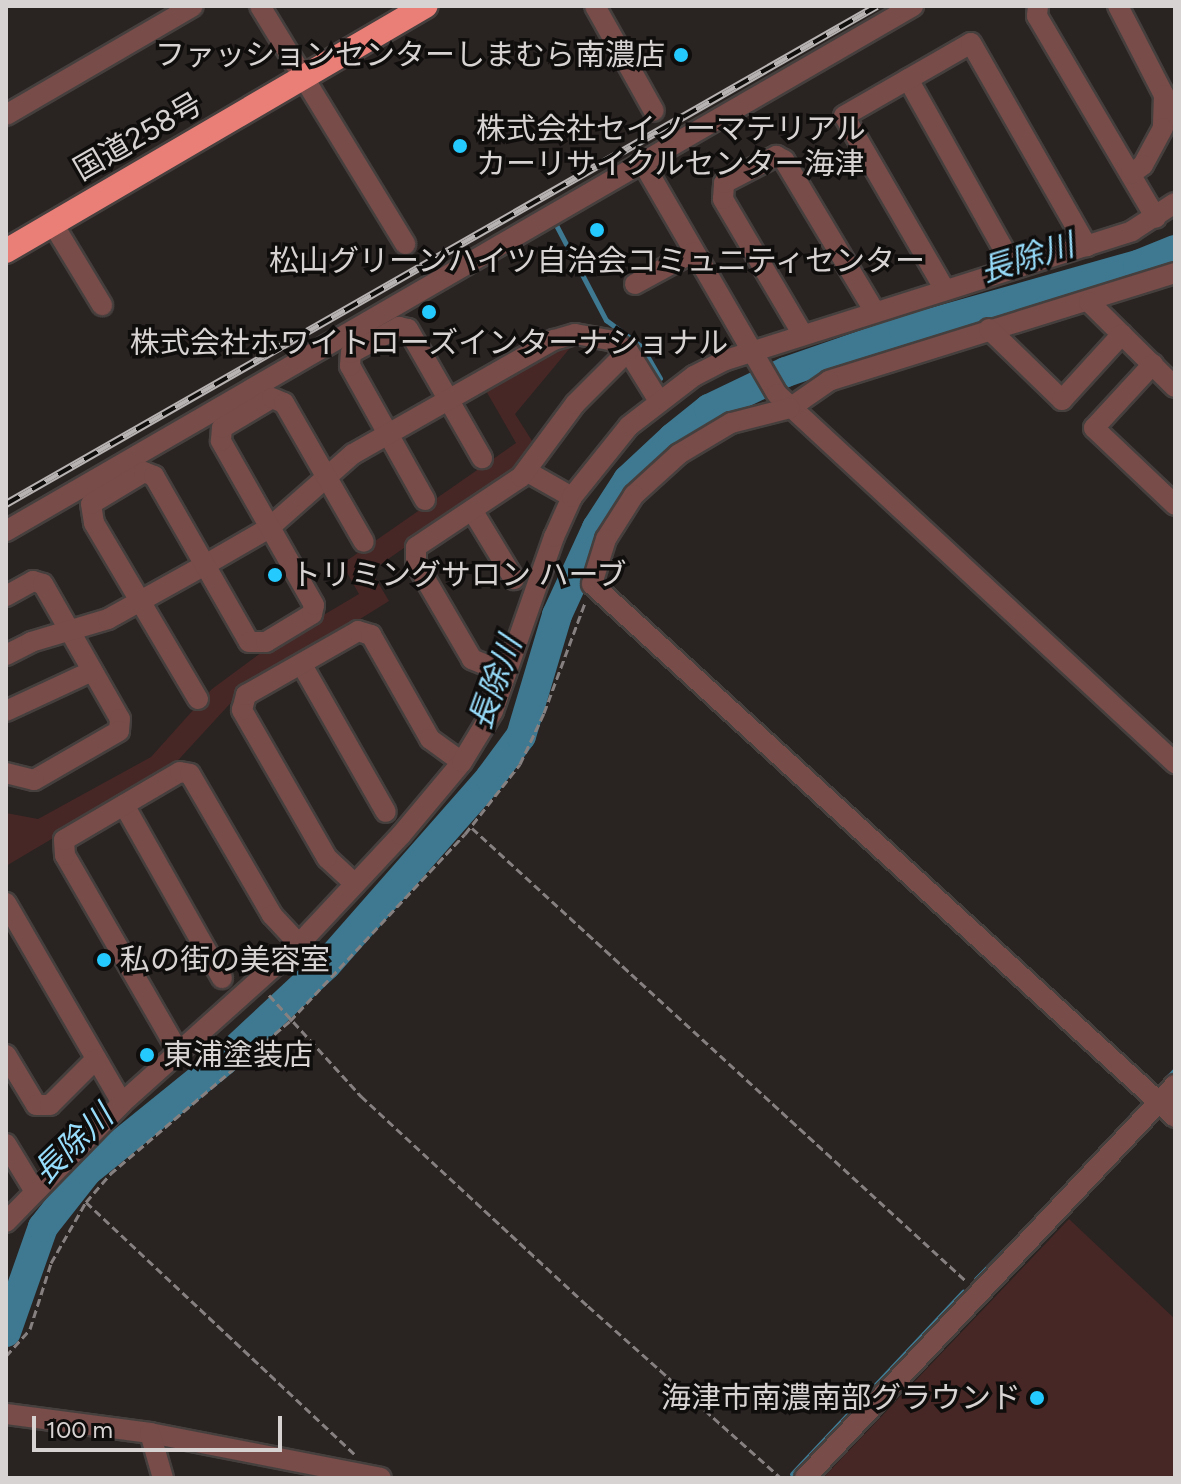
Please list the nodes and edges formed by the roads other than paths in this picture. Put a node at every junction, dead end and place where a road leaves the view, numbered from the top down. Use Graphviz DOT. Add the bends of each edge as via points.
graph roads {
  1 [pos="193,6"];
  2 [pos="260,6"];
  3 [pos="426,6"];
  4 [pos="595,6"];
  5 [pos="913,6"];
  6 [pos="1038,6"];
  7 [pos="1118,6"];
  8 [pos="303,78"];
  9 [pos="908,79"];
  10 [pos="654,111"];
  11 [pos="6,115"];
  12 [pos="643,163"];
  13 [pos="1131,174"];
  14 [pos="1175,203"];
  15 [pos="1156,218"];
  16 [pos="53,224"];
  17 [pos="405,244"];
  18 [pos="1087,246"];
  19 [pos="6,251"];
  20 [pos="694,252"];
  21 [pos="1005,252"];
  22 [pos="1175,273"];
  23 [pos="635,284"];
  24 [pos="945,290"];
  25 [pos="1089,302"];
  26 [pos="102,305"];
  27 [pos="875,312"];
  28 [pos="989,329"];
  29 [pos="1122,334"];
  30 [pos="803,335"];
  31 [pos="628,351"];
  32 [pos="755,358"];
  33 [pos="1153,364"];
  34 [pos="1175,387"];
  35 [pos="449,400"];
  36 [pos="659,401"];
  37 [pos="784,401"];
  38 [pos="388,433"];
  39 [pos="482,458"];
  40 [pos="526,471"];
  41 [pos="327,478"];
  42 [pos="572,497"];
  43 [pos="425,500"];
  44 [pos="1175,505"];
  45 [pos="472,510"];
  46 [pos="269,528"];
  47 [pos="6,531"];
  48 [pos="364,542"];
  49 [pos="205,565"];
  50 [pos="514,579"];
  51 [pos="6,596"];
  52 [pos="139,602"];
  53 [pos="69,630"];
  54 [pos="6,655"];
  55 [pos="302,665"];
  56 [pos="92,671"];
  57 [pos="506,673"];
  58 [pos="198,699"];
  59 [pos="6,711"];
  60 [pos="462,762"];
  61 [pos="1175,763"];
  62 [pos="6,773"];
  63 [pos="124,805"];
  64 [pos="386,812"];
  65 [pos="355,884"];
  66 [pos="6,903"];
  67 [pos="299,944"];
  68 [pos="222,978"];
  69 [pos="178,1051"];
  70 [pos="6,1055"];
  71 [pos="96,1059"];
  72 [pos="1175,1085"];
  73 [pos="1159,1102"];
  74 [pos="122,1103"];
  75 [pos="1175,1117"];
  76 [pos="6,1144"];
  77 [pos="34,1190"];
  78 [pos="6,1222"];
  79 [pos="6,1414"];
  80 [pos="150,1433"];
  81 [pos="163,1478"];
  82 [pos="381,1478"];
  83 [pos="805,1478"];
  1 -- 11 [label="street"];
  2 -- 8 [label="street"];
  3 -- 8 [label="highway, 国道258号"];
  4 -- 10 [label="street"];
  5 -- 12 [label="street"];
  6 -- 13 [label="street" via="1037,16"];
  7 -- 13 [label="street" via="1164,95 1163,128 1143,165"];
  8 -- 16 [label="highway, 国道258号"];
  8 -- 17 [label="street"];
  9 -- 18 [label="street" via="971,43"];
  9 -- 21 [label="street"];
  9 -- 24 [label="street" via="844,116"];
  12 -- 20 [label="street"];
  12 -- 47 [label="street"];
  13 -- 15 [label="street"];
  14 -- 15 [label="street"];
  15 -- 18 [label="street"];
  16 -- 19 [label="highway, 国道258号"];
  16 -- 26 [label="street"];
  18 -- 24 [label="street"];
  20 -- 23 [label="street"];
  20 -- 32 [label="street"];
  22 -- 25 [label="street"];
  24 -- 27 [label="street"];
  25 -- 28 [label="street"];
  25 -- 29 [label="street"];
  27 -- 30 [label="street"];
  27 -- 30 [label="street" via="784,160 776,156 724,183 723,199"];
  28 -- 29 [label="street" via="1062,400"];
  28 -- 37 [label="street"];
  29 -- 33 [label="street"];
  30 -- 32 [label="street"];
  31 -- 35 [label="street" via="595,335 575,334 554,340"];
  31 -- 36 [label="street"];
  31 -- 40 [label="street" via="575,404"];
  32 -- 36 [label="street" via="694,376"];
  32 -- 37 [label="street"];
  33 -- 34 [label="street"];
  33 -- 44 [label="street" via="1094,428"];
  35 -- 38 [label="street"];
  35 -- 38 [label="street" via="408,329 387,333 351,353 350,366"];
  35 -- 39 [label="street"];
  36 -- 42 [label="street" via="629,426"];
  37 -- 61 [label="street"];
  37 -- 73 [label="street" via="731,423 679,454 634,495 606,539 592,584"];
  38 -- 41 [label="street"];
  38 -- 43 [label="street"];
  40 -- 42 [label="street"];
  40 -- 45 [label="street"];
  41 -- 46 [label="street"];
  41 -- 46 [label="street" via="284,403 272,398 222,428 221,441"];
  41 -- 48 [label="street"];
  42 -- 57 [label="street"];
  45 -- 50 [label="street"];
  45 -- 57 [label="street" via="416,547 416,563 472,659"];
  46 -- 49 [label="street"];
  46 -- 49 [label="street" via="314,605 312,614 266,642 249,642"];
  49 -- 52 [label="street"];
  49 -- 52 [label="street" via="154,476 144,472 91,504 94,523"];
  51 -- 53 [label="street" via="33,581 43,584"];
  52 -- 53 [label="street" via="108,619"];
  52 -- 58 [label="street"];
  53 -- 54 [label="street"];
  53 -- 56 [label="street"];
  55 -- 60 [label="street" via="358,631 371,635 430,739"];
  55 -- 64 [label="street"];
  55 -- 65 [label="street" via="246,695 242,710 327,858"];
  56 -- 59 [label="street"];
  56 -- 62 [label="street" via="120,719 119,731 34,780"];
  57 -- 60 [label="street" via="493,711"];
  60 -- 65 [label="street"];
  63 -- 67 [label="street" via="180,772 190,774 272,915"];
  63 -- 68 [label="street"];
  63 -- 69 [label="street" via="64,840 65,855"];
  65 -- 67 [label="street"];
  66 -- 71 [label="street"];
  67 -- 69 [label="street"];
  69 -- 74 [label="street"];
  70 -- 71 [label="street" via="36,1105 50,1105"];
  71 -- 74 [label="street"];
  72 -- 73 [label="street"];
  73 -- 75 [label="street"];
  73 -- 83 [label="street"];
  74 -- 77 [label="street"];
  76 -- 77 [label="street"];
  77 -- 78 [label="street"];
  79 -- 80 [label="street"];
  80 -- 81 [label="street"];
  80 -- 82 [label="street"];
}
